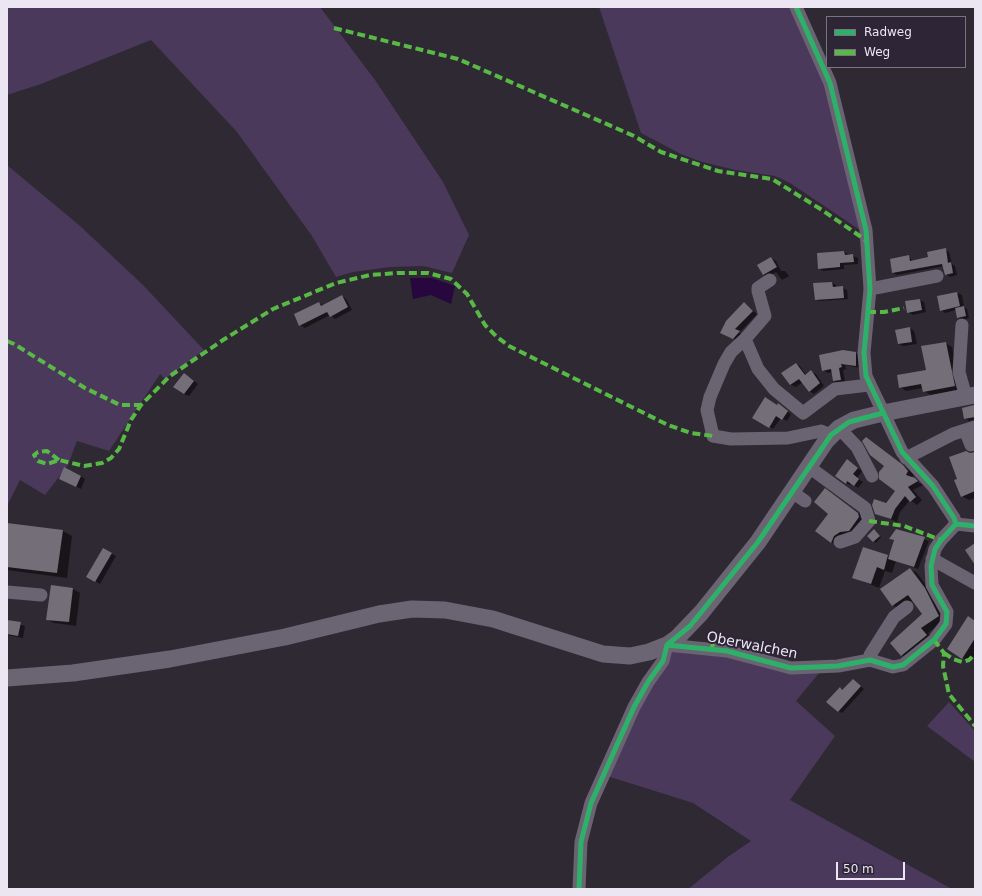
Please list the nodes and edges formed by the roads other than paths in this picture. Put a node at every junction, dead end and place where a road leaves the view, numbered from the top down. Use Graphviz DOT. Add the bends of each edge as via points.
graph roads {
  1 [pos="796,7"];
  2 [pos="937,276"];
  3 [pos="770,280"];
  4 [pos="870,289"];
  5 [pos="962,325"];
  6 [pos="745,339"];
  7 [pos="869,385"];
  8 [pos="970,396"];
  9 [pos="883,413"];
  10 [pos="970,429"];
  11 [pos="835,432"];
  12 [pos="971,445"];
  13 [pos="906,458"];
  14 [pos="809,467"];
  15 [pos="872,476"];
  16 [pos="956,524"];
  17 [pos="975,526"];
  18 [pos="840,542"];
  19 [pos="932,559"];
  20 [pos="975,583"];
  21 [pos="7,592"];
  22 [pos="42,595"];
  23 [pos="907,607"];
  24 [pos="667,644"];
  25 [pos="870,660"];
  26 [pos="7,678"];
  27 [pos="579,889"];
  1 -- 4 [label="street" via="830,83 866,230"];
  2 -- 4 [label="street"];
  3 -- 6 [label="street" via="758,288 765,316"];
  4 -- 7 [label="street" via="864,353"];
  5 -- 8 [label="street" via="960,372"];
  6 -- 7 [label="street" via="758,369 774,389 803,413 835,389"];
  6 -- 11 [label="street" via="731,352 710,397 707,410 713,436 731,439 788,438 821,431"];
  7 -- 9 [label="street"];
  8 -- 9 [label="main road"];
  9 -- 11 [label="main road" via="854,420"];
  9 -- 13 [label="street"];
  10 -- 12 [label="street"];
  10 -- 13 [label="street" via="953,434"];
  11 -- 14 [label="main road"];
  11 -- 15 [label="street" via="844,435 857,447"];
  13 -- 16 [label="street" via="933,486"];
  14 -- 18 [label="street" via="865,508 869,520 855,537"];
  14 -- 24 [label="main road" via="799,497 758,542 690,626"];
  16 -- 17 [label="street"];
  16 -- 19 [label="street, Oberwalchen" via="941,540"];
  19 -- 20 [label="street"];
  19 -- 25 [label="street, Oberwalchen" via="932,586 947,612 946,624 934,640 903,665 893,667"];
  21 -- 22 [label="street"];
  23 -- 25 [label="street" via="894,617 870,655"];
  24 -- 25 [label="street, Oberwalchen" via="727,651 791,668 838,666"];
  24 -- 26 [label="main road" via="649,652 630,656 603,654 492,619 445,610 412,609 170,659 73,673"];
  24 -- 27 [label="street" via="663,661 634,707 591,803 581,842"];
}
